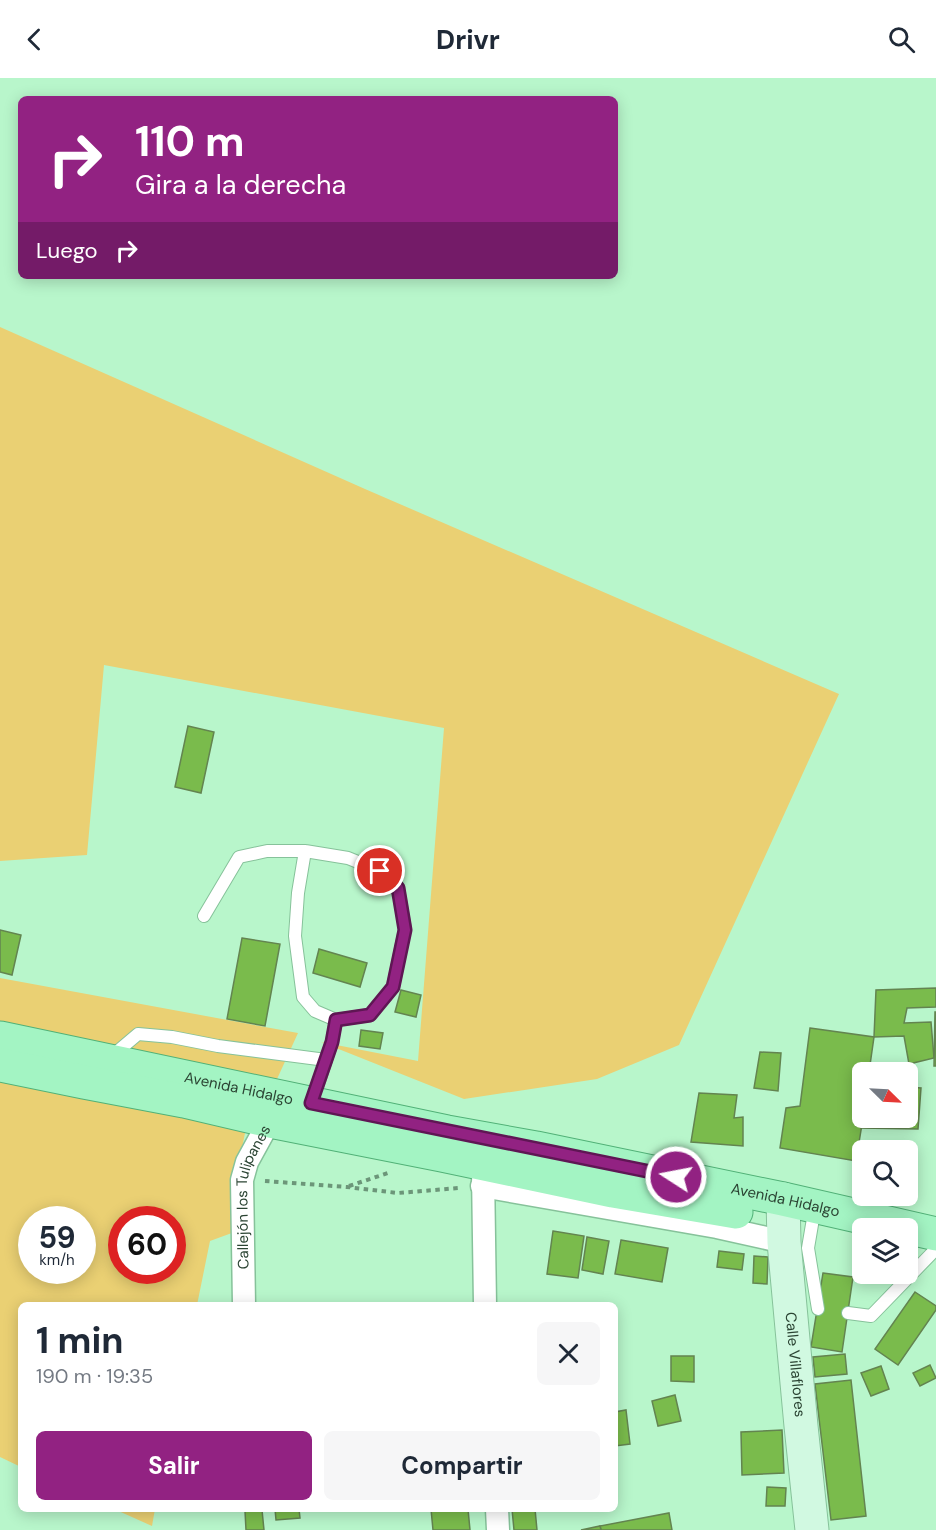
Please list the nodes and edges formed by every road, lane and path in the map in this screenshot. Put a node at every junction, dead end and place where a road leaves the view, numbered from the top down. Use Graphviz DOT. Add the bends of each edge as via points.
graph roads {
  1 [pos="304,851"];
  2 [pos="204,916"];
  3 [pos="336,1020"];
  4 [pos="0,1038"];
  5 [pos="106,1060"];
  6 [pos="326,1060"];
  7 [pos="0,1065"];
  8 [pos="297,1113"];
  9 [pos="483,1175"];
  10 [pos="242,1180"];
  11 [pos="795,1219"];
  12 [pos="852,1234"];
  13 [pos="930,1244"];
  14 [pos="244,1302"];
  15 [pos="485,1302"];
  16 [pos="818,1309"];
  17 [pos="848,1313"];
  18 [pos="496,1512"];
  19 [pos="498,1530"];
  20 [pos="813,1530"];
  1 -- 2 [label="lane" via="267,851 239,857"];
  1 -- 3 [label="lane" via="295,936 303,997 315,1011"];
  1 -- 3 [label="lane" via="348,858 380,871 398,888 405,930 393,987 370,1015"];
  3 -- 6 [label="lane"];
  4 -- 5 [label="main road, Avenida Hidalgo"];
  5 -- 6 [label="lane" via="138,1034"];
  5 -- 8 [label="main road, Avenida Hidalgo"];
  6 -- 8 [label="lane"];
  7 -- 8 [label="main road, Avenida Hidalgo" via="184,1101"];
  8 -- 9 [label="main road, Avenida Hidalgo"];
  8 -- 10 [label="street, Callejón los Tulipanes" via="247,1162"];
  8 -- 11 [label="main road, Avenida Hidalgo" via="536,1148"];
  9 -- 10 [label="path" via="398,1193"];
  9 -- 11 [label="main road, Avenida Hidalgo"];
  9 -- 15 [label="street"];
  10 -- 14 [label="street, Callejón los Tulipanes"];
  11 -- 12 [label="main road, Avenida Hidalgo"];
  11 -- 13 [label="main road, Avenida Hidalgo"];
  11 -- 16 [label="lane" via="808,1248"];
  11 -- 20 [label="street, Calle Villaflores" via="801,1426"];
  13 -- 17 [label="lane" via="871,1316"];
  18 -- 19 [label="street"];
}
